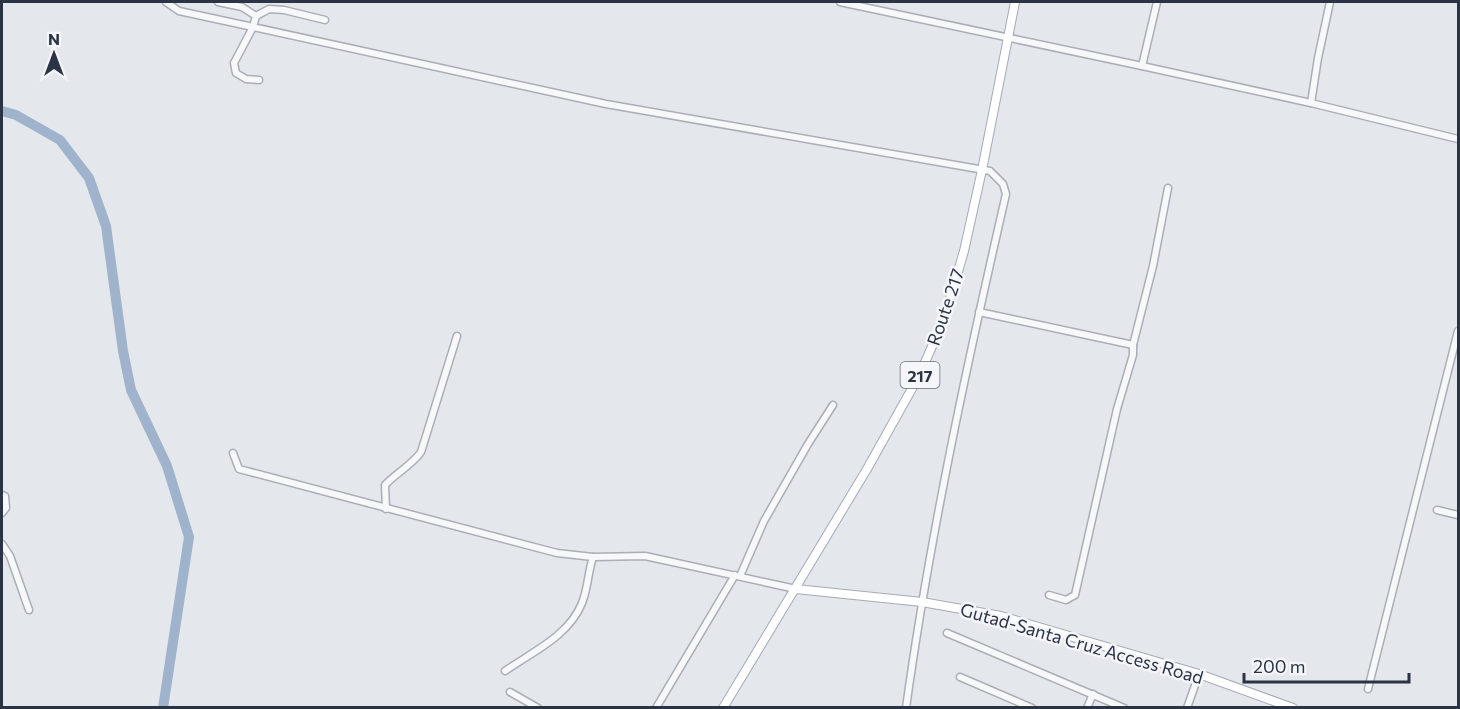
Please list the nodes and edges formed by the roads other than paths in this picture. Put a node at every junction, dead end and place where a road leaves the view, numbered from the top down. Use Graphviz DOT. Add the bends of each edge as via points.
graph roads {
  1 [pos="166,2"];
  2 [pos="218,2"];
  3 [pos="840,2"];
  4 [pos="1014,2"];
  5 [pos="1157,2"];
  6 [pos="1330,2"];
  7 [pos="256,16"];
  8 [pos="325,20"];
  9 [pos="253,27"];
  10 [pos="1007,36"];
  11 [pos="1142,66"];
  12 [pos="259,80"];
  13 [pos="1311,104"];
  14 [pos="1458,139"];
  15 [pos="982,170"];
  16 [pos="1168,188"];
  17 [pos="979,312"];
  18 [pos="1458,331"];
  19 [pos="457,336"];
  20 [pos="1133,345"];
  21 [pos="833,405"];
  22 [pos="233,453"];
  23 [pos="2,495"];
  24 [pos="386,509"];
  25 [pos="1437,510"];
  26 [pos="2,513"];
  27 [pos="1458,515"];
  28 [pos="2,544"];
  29 [pos="593,557"];
  30 [pos="738,576"];
  31 [pos="796,589"];
  32 [pos="1049,596"];
  33 [pos="921,602"];
  34 [pos="29,610"];
  35 [pos="947,633"];
  36 [pos="505,671"];
  37 [pos="1199,674"];
  38 [pos="960,677"];
  39 [pos="1368,689"];
  40 [pos="510,693"];
  41 [pos="1094,694"];
  42 [pos="538,708"];
  43 [pos="656,708"];
  44 [pos="723,708"];
  45 [pos="906,708"];
  46 [pos="1032,708"];
  47 [pos="1087,708"];
  48 [pos="1124,708"];
  49 [pos="1187,708"];
  50 [pos="1293,708"];
  1 -- 9 [label="street" via="179,11"];
  2 -- 7 [label="street" via="242,7"];
  3 -- 10 [label="street"];
  4 -- 10 [label="main road, Route 217 / 217"];
  5 -- 11 [label="street"];
  6 -- 13 [label="street"];
  7 -- 8 [label="street" via="269,9"];
  7 -- 9 [label="street"];
  9 -- 12 [label="street" via="234,63 236,73"];
  9 -- 15 [label="street" via="606,104"];
  10 -- 11 [label="street"];
  10 -- 15 [label="main road, Route 217 / 217"];
  11 -- 13 [label="street"];
  13 -- 14 [label="street"];
  15 -- 17 [label="street" via="990,171 1003,184 1006,194"];
  15 -- 31 [label="main road, Route 217 / 217" via="944,319 919,376"];
  16 -- 20 [label="street"];
  17 -- 20 [label="street"];
  17 -- 33 [label="street"];
  18 -- 39 [label="street"];
  19 -- 24 [label="street" via="421,452 416,461 385,485"];
  20 -- 32 [label="street" via="1075,595 1066,600"];
  21 -- 30 [label="street" via="764,521"];
  22 -- 24 [label="street" via="239,469"];
  23 -- 26 [label="street" via="6,508"];
  24 -- 29 [label="street" via="557,553"];
  25 -- 27 [label="street"];
  28 -- 34 [label="street"];
  29 -- 30 [label="street" via="645,556"];
  29 -- 36 [label="street" via="585,596 573,618 548,643"];
  30 -- 31 [label="street"];
  30 -- 43 [label="street"];
  31 -- 33 [label="main road, Gutad-Santa Cruz Access Road"];
  31 -- 44 [label="main road, Route 217 / 217"];
  33 -- 37 [label="main road, Gutad-Santa Cruz Access Road" via="1001,616"];
  33 -- 45 [label="street"];
  35 -- 41 [label="street"];
  37 -- 49 [label="street"];
  37 -- 50 [label="main road, Gutad-Santa Cruz Access Road"];
  38 -- 46 [label="street"];
  40 -- 42 [label="street"];
  41 -- 47 [label="street"];
  41 -- 48 [label="street"];
}
